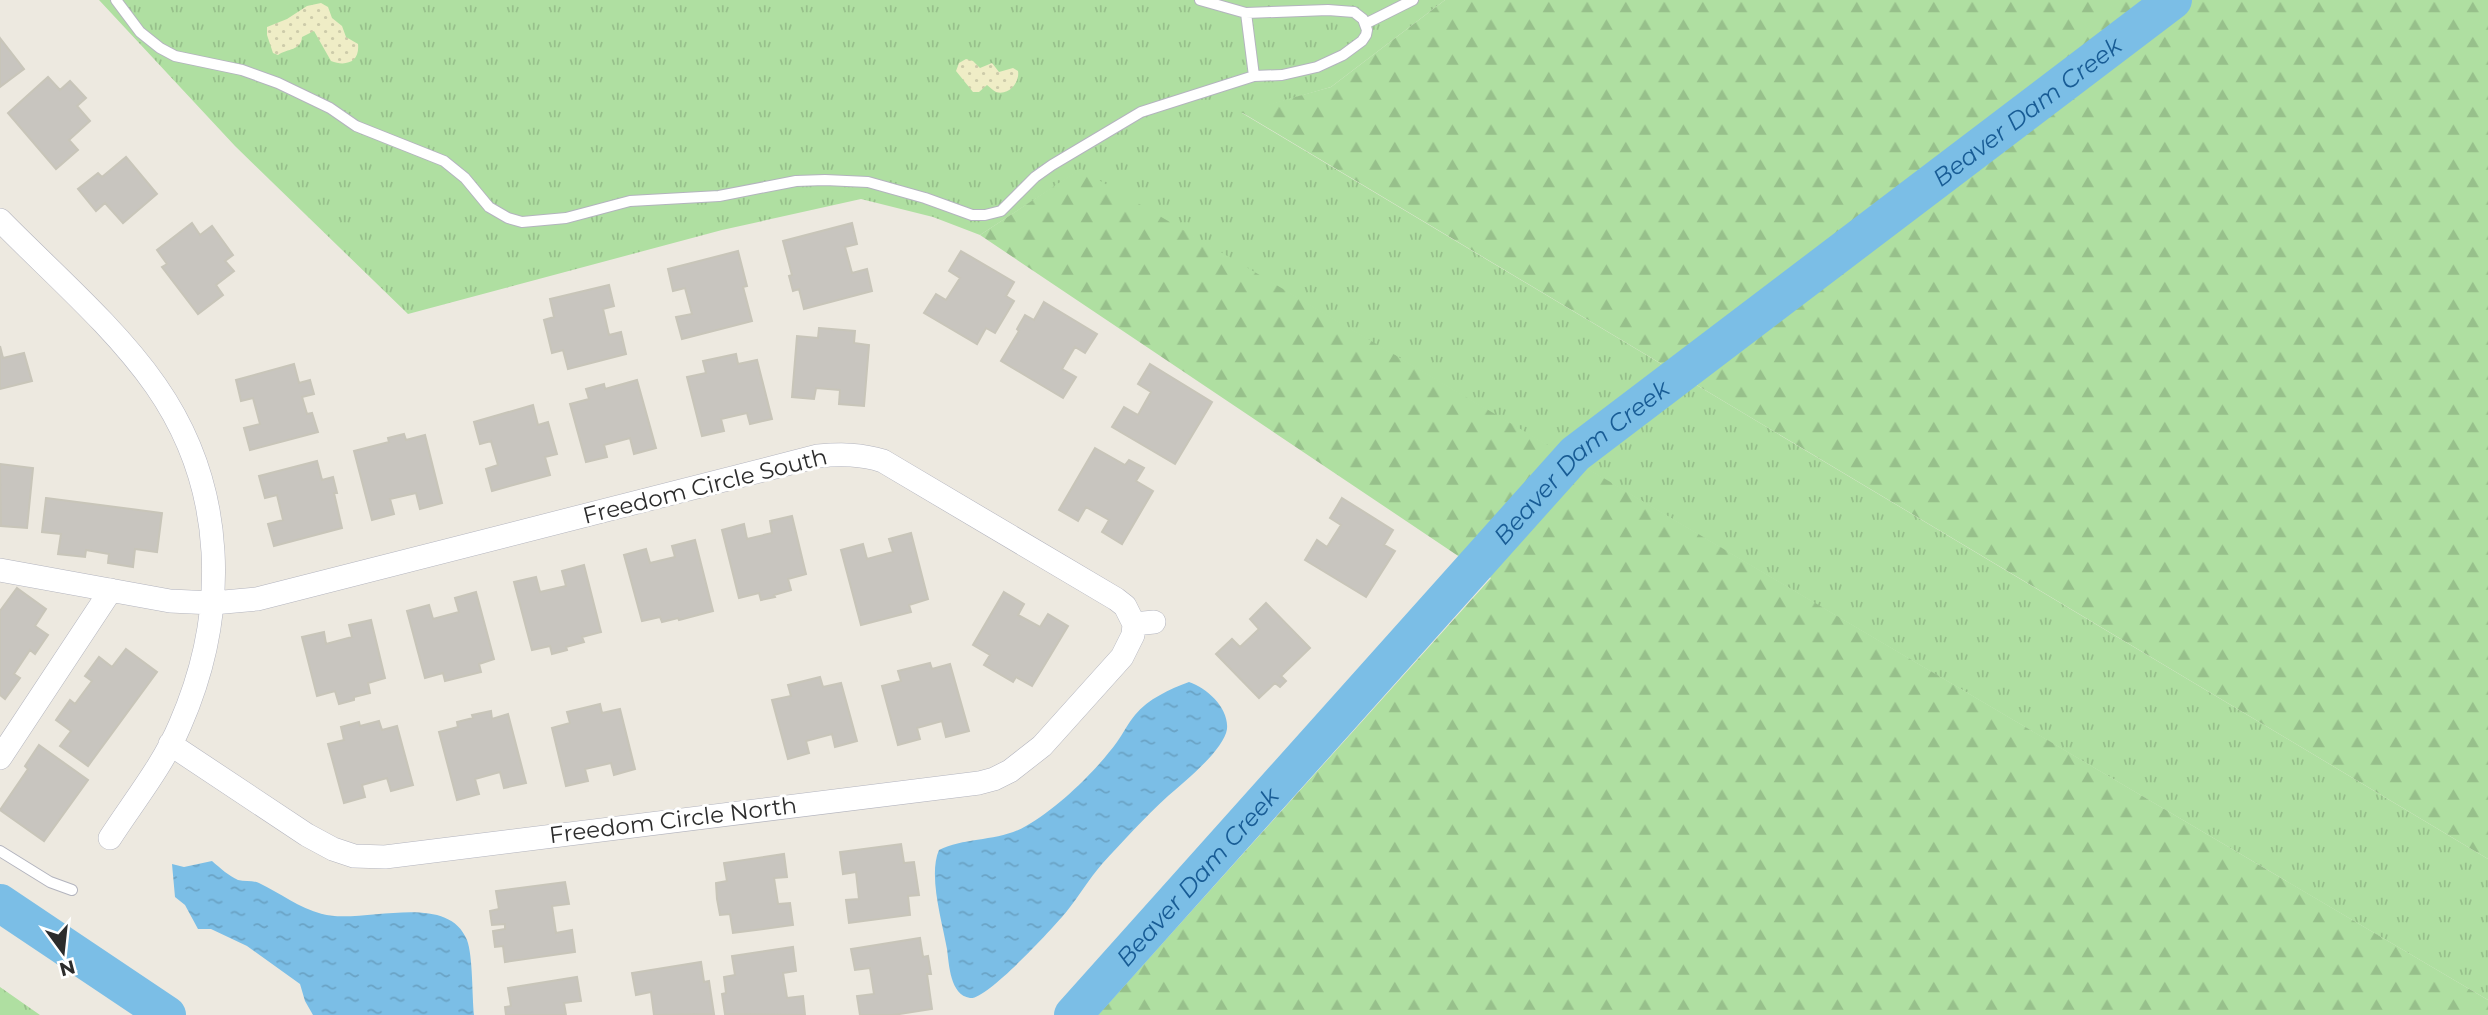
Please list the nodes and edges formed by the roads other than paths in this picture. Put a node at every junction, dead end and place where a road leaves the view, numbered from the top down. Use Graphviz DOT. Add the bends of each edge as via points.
graph roads {
  1 [pos="116,0"];
  2 [pos="1200,0"];
  3 [pos="1413,0"];
  4 [pos="1246,13"];
  5 [pos="1365,24"];
  6 [pos="1254,76"];
  7 [pos="0,220"];
  8 [pos="0,570"];
  9 [pos="111,590"];
  10 [pos="213,603"];
  11 [pos="1144,623"];
  12 [pos="170,744"];
  13 [pos="0,758"];
  14 [pos="110,838"];
  15 [pos="0,850"];
  16 [pos="72,890"];
  1 -- 6 [label="lane" via="140,32 160,48 278,83 356,126 430,154 456,169 489,207 522,222 566,218 630,201 719,196 825,180 868,182 972,215 995,213 1052,165 1141,112"];
  2 -- 4 [label="lane"];
  3 -- 5 [label="lane"];
  4 -- 5 [label="lane" via="1335,10 1360,15"];
  4 -- 6 [label="lane"];
  5 -- 6 [label="lane" via="1362,41 1330,62 1299,72"];
  7 -- 10 [label="street" via="132,354 179,424 193,454 207,508 214,556"];
  8 -- 9 [label="street, Freedom Circle South"];
  9 -- 10 [label="street, Freedom Circle South"];
  9 -- 13 [label="street"];
  10 -- 11 [label="street, Freedom Circle South" via="257,599 842,453 883,461 1116,599"];
  10 -- 12 [label="street" via="203,661"];
  11 -- 12 [label="street, Freedom Circle North" via="1122,657 1042,746 994,779 966,785 385,857 354,856 307,835"];
  12 -- 14 [label="street"];
  15 -- 16 [label="lane" via="50,882"];
}
